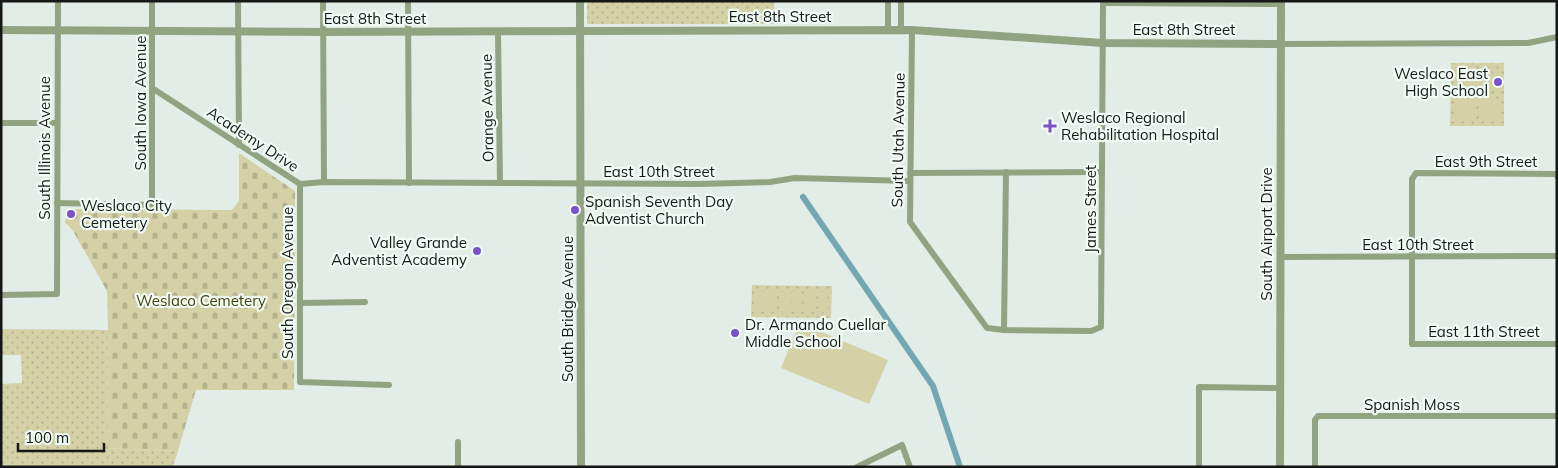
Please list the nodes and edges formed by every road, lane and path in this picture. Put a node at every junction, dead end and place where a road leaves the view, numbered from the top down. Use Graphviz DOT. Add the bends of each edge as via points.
graph roads {
  1 [pos="58,1"];
  2 [pos="152,1"];
  3 [pos="238,1"];
  4 [pos="323,1"];
  5 [pos="408,1"];
  6 [pos="580,1"];
  7 [pos="888,1"];
  8 [pos="901,1"];
  9 [pos="1103,2"];
  10 [pos="1281,2"];
  11 [pos="1,30"];
  12 [pos="58,30"];
  13 [pos="152,30"];
  14 [pos="888,30"];
  15 [pos="901,30"];
  16 [pos="912,30"];
  17 [pos="238,31"];
  18 [pos="580,31"];
  19 [pos="324,32"];
  20 [pos="407,32"];
  21 [pos="498,32"];
  22 [pos="1557,37"];
  23 [pos="1103,43"];
  24 [pos="1280,44"];
  25 [pos="152,88"];
  26 [pos="1,123"];
  27 [pos="57,123"];
  28 [pos="239,145"];
  29 [pos="1006,172"];
  30 [pos="1102,172"];
  31 [pos="910,173"];
  32 [pos="1556,175"];
  33 [pos="910,181"];
  34 [pos="324,182"];
  35 [pos="408,183"];
  36 [pos="500,183"];
  37 [pos="581,183"];
  38 [pos="300,184"];
  39 [pos="57,204"];
  40 [pos="1412,256"];
  41 [pos="1557,256"];
  42 [pos="1280,257"];
  43 [pos="1,295"];
  44 [pos="365,302"];
  45 [pos="300,303"];
  46 [pos="1004,330"];
  47 [pos="1557,344"];
  48 [pos="389,385"];
  49 [pos="1280,388"];
  50 [pos="1557,416"];
  51 [pos="458,442"];
  52 [pos="458,467"];
  53 [pos="581,467"];
  54 [pos="857,467"];
  55 [pos="910,467"];
  56 [pos="1199,467"];
  57 [pos="1280,467"];
  58 [pos="1315,467"];
  1 -- 12 [label="street, South Illinois Avenue"];
  2 -- 13 [label="street, South Iowa Avenue"];
  3 -- 17 [label="street"];
  4 -- 19 [label="street"];
  5 -- 20 [label="street"];
  6 -- 18 [label="street, South Bridge Avenue"];
  7 -- 14 [label="street"];
  8 -- 15 [label="street"];
  9 -- 10 [label="street"];
  9 -- 23 [label="street, James Street"];
  10 -- 24 [label="street, South Airport Drive"];
  11 -- 12 [label="street, East 8th Street"];
  12 -- 13 [label="street, East 8th Street"];
  12 -- 27 [label="street, South Illinois Avenue"];
  13 -- 17 [label="street, East 8th Street"];
  13 -- 25 [label="street, South Iowa Avenue"];
  14 -- 15 [label="street, East 8th Street"];
  14 -- 18 [label="street, East 8th Street"];
  15 -- 16 [label="street, East 8th Street"];
  16 -- 23 [label="street, East 8th Street"];
  16 -- 31 [label="street, South Utah Avenue"];
  17 -- 19 [label="street, East 8th Street"];
  17 -- 28 [label="street"];
  18 -- 21 [label="street, East 8th Street"];
  18 -- 37 [label="street, South Bridge Avenue"];
  19 -- 20 [label="street, East 8th Street"];
  19 -- 34 [label="street"];
  20 -- 21 [label="street, East 8th Street"];
  20 -- 35 [label="street"];
  21 -- 36 [label="street, Orange Avenue"];
  22 -- 24 [label="street, East 8th Street" via="1528,43"];
  23 -- 24 [label="street, East 8th Street"];
  23 -- 30 [label="street, James Street"];
  24 -- 42 [label="street, South Airport Drive"];
  25 -- 28 [label="street, Academy Drive"];
  25 -- 39 [label="street, South Iowa Avenue" via="152,205"];
  26 -- 27 [label="street"];
  27 -- 39 [label="street, South Illinois Avenue"];
  28 -- 38 [label="street, Academy Drive"];
  29 -- 30 [label="street"];
  29 -- 31 [label="street"];
  29 -- 46 [label="street"];
  30 -- 46 [label="street, James Street" via="1102,327 1091,331"];
  31 -- 33 [label="street, South Utah Avenue"];
  32 -- 40 [label="street, East 9th Street" via="1416,173 1412,179"];
  33 -- 37 [label="street, East 10th Street" via="795,178 699,184"];
  33 -- 46 [label="street, South Utah Avenue" via="910,222 987,328"];
  34 -- 35 [label="street, Academy Drive"];
  34 -- 38 [label="street, Academy Drive"];
  35 -- 36 [label="street, East 10th Street"];
  36 -- 37 [label="street, East 10th Street"];
  37 -- 53 [label="street, South Bridge Avenue"];
  38 -- 45 [label="street, South Oregon Avenue"];
  39 -- 43 [label="street, South Illinois Avenue" via="57,294"];
  40 -- 41 [label="street, East 10th Street"];
  40 -- 42 [label="street, East 10th Street"];
  40 -- 47 [label="street, East 11th Street" via="1412,344"];
  42 -- 49 [label="street, South Airport Drive"];
  44 -- 45 [label="street"];
  45 -- 48 [label="street, South Oregon Avenue" via="300,382"];
  49 -- 56 [label="street" via="1199,387"];
  49 -- 57 [label="street, South Airport Drive"];
  50 -- 58 [label="street, Spanish Moss" via="1318,416 1315,420"];
  51 -- 52 [label="street"];
  54 -- 55 [label="street" via="902,445"];
}
